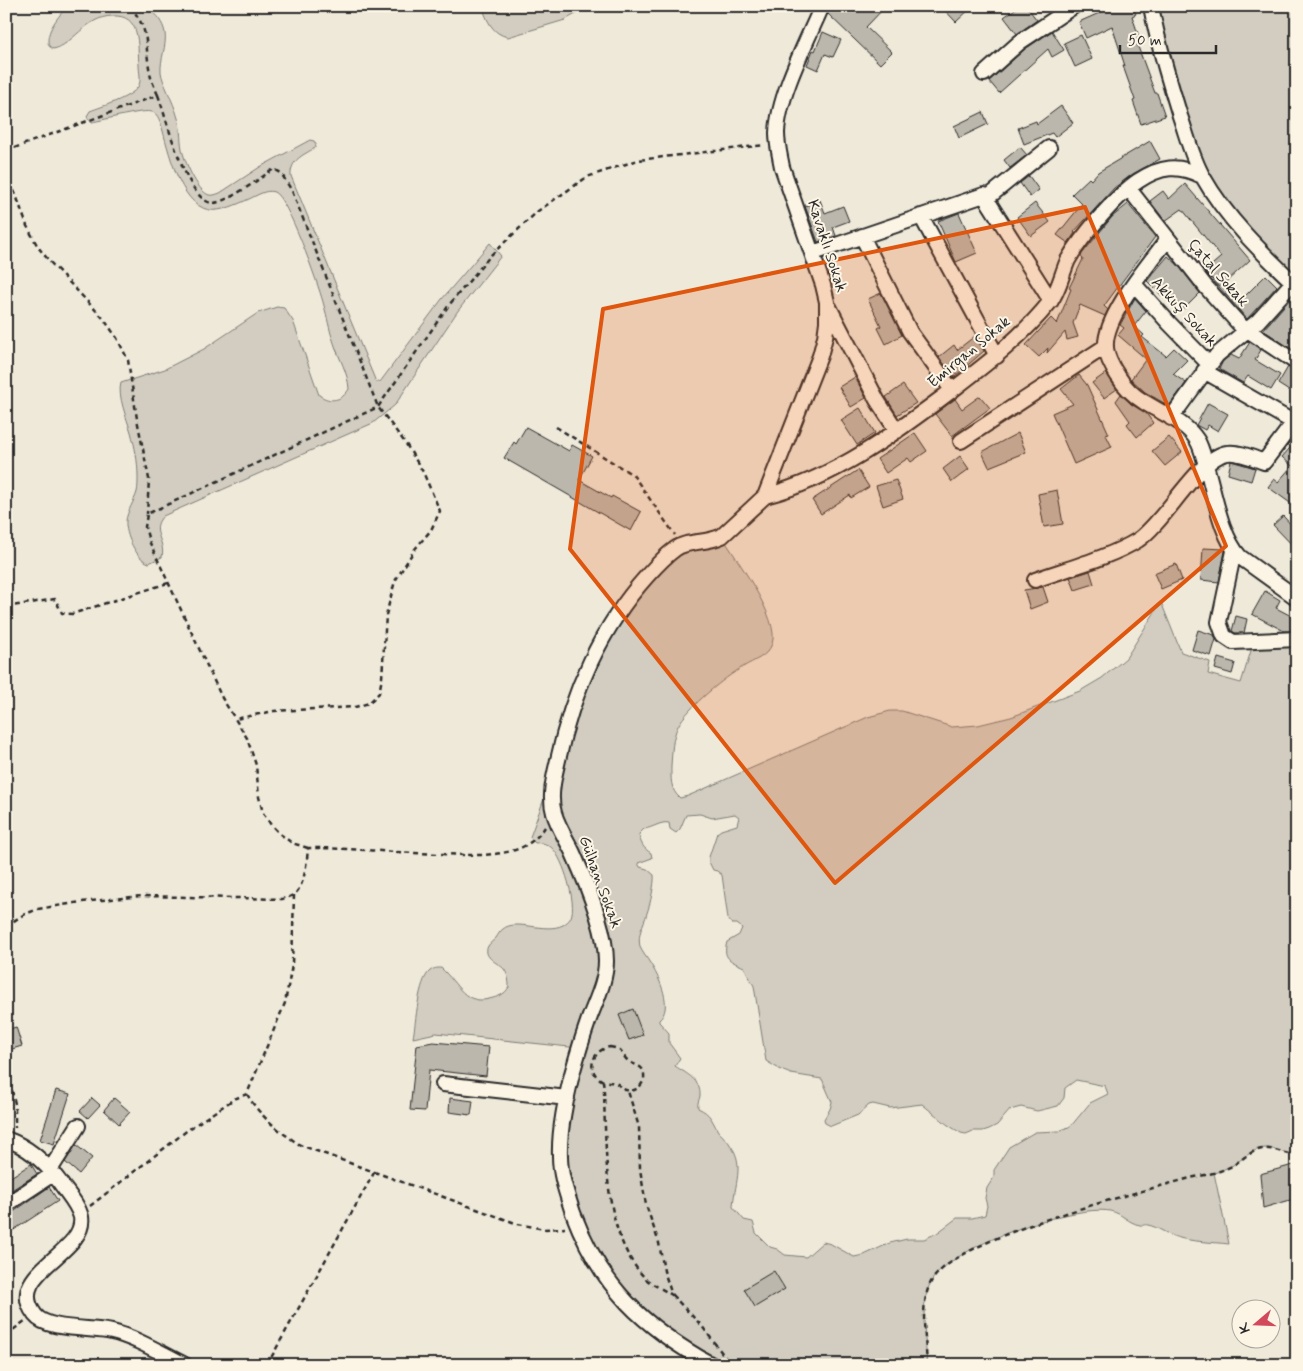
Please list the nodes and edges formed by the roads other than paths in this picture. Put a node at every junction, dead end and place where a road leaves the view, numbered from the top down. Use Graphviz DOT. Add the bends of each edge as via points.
graph roads {
  1 [pos="822,6"];
  2 [pos="1074,6"];
  3 [pos="1151,6"];
  4 [pos="984,74"];
  5 [pos="1049,148"];
  6 [pos="1202,176"];
  7 [pos="1129,189"];
  8 [pos="986,198"];
  9 [pos="921,216"];
  10 [pos="862,236"];
  11 [pos="1167,240"];
  12 [pos="813,253"];
  13 [pos="1134,284"];
  14 [pos="1295,284"];
  15 [pos="1051,300"];
  16 [pos="827,302"];
  17 [pos="1247,330"];
  18 [pos="1106,346"];
  19 [pos="997,356"];
  20 [pos="1297,363"];
  21 [pos="1206,368"];
  22 [pos="952,390"];
  23 [pos="1171,418"];
  24 [pos="1295,420"];
  25 [pos="898,432"];
  26 [pos="961,441"];
  27 [pos="1206,465"];
  28 [pos="765,496"];
  29 [pos="1234,551"];
  30 [pos="1035,580"];
  31 [pos="1297,598"];
  32 [pos="1297,639"];
  33 [pos="443,1084"];
  34 [pos="567,1098"];
  35 [pos="78,1126"];
  36 [pos="11,1141"];
  37 [pos="52,1172"];
  38 [pos="9,1203"];
  39 [pos="185,1365"];
  40 [pos="712,1365"];
  1 -- 12 [label="street, Kavaklı Sokak" via="785,95 778,124 778,143 788,185"];
  2 -- 4 [label="street" via="1020,42"];
  3 -- 6 [label="street" via="1168,81"];
  5 -- 8 [label="street"];
  6 -- 7 [label="street, Emirgan Sokak" via="1172,167 1147,176"];
  6 -- 14 [label="street" via="1233,220"];
  7 -- 11 [label="street, Çatal Sokak"];
  7 -- 15 [label="street, Emirgan Sokak" via="1085,236 1071,256"];
  8 -- 9 [label="street" via="984,194"];
  8 -- 15 [label="street"];
  9 -- 10 [label="street"];
  9 -- 19 [label="street"];
  10 -- 12 [label="street"];
  10 -- 22 [label="street" via="910,332"];
  11 -- 13 [label="street"];
  11 -- 17 [label="street, Çatal Sokak"];
  12 -- 16 [label="street, Kavaklı Sokak"];
  13 -- 18 [label="street" via="1110,325"];
  13 -- 21 [label="street, Akkuş Sokak"];
  14 -- 17 [label="street"];
  15 -- 19 [label="street, Emirgan Sokak"];
  16 -- 25 [label="street" via="842,336"];
  16 -- 28 [label="street, Kavaklı Sokak" via="827,322 820,356"];
  17 -- 20 [label="street, Çatal Sokak"];
  17 -- 21 [label="street"];
  18 -- 23 [label="street" via="1111,365 1129,391"];
  18 -- 26 [label="street"];
  19 -- 22 [label="street, Emirgan Sokak"];
  21 -- 23 [label="street"];
  21 -- 24 [label="street, Akkuş Sokak"];
  22 -- 25 [label="street, Emirgan Sokak"];
  23 -- 27 [label="street" via="1194,435"];
  24 -- 27 [label="street" via="1264,462 1232,452 1218,456"];
  25 -- 28 [label="street, Emirgan Sokak" via="795,488"];
  27 -- 29 [label="street"];
  27 -- 30 [label="street" via="1162,518 1138,540"];
  28 -- 34 [label="street, Gülhan Sokak" via="722,536 682,545 662,560 618,613 589,665 575,700 559,755 552,800 554,814 596,916 606,961"];
  29 -- 31 [label="street"];
  29 -- 32 [label="street" via="1219,622 1224,636 1234,642"];
  33 -- 34 [label="street"];
  34 -- 40 [label="street, Gülhan Sokak" via="561,1133 561,1169 579,1228 599,1268 628,1304 649,1323"];
  35 -- 37 [label="street"];
  36 -- 37 [label="street" via="31,1151"];
  37 -- 38 [label="street"];
  37 -- 39 [label="street" via="80,1214 81,1224 74,1237 31,1283 29,1299 34,1314 50,1323 120,1334"];
}
